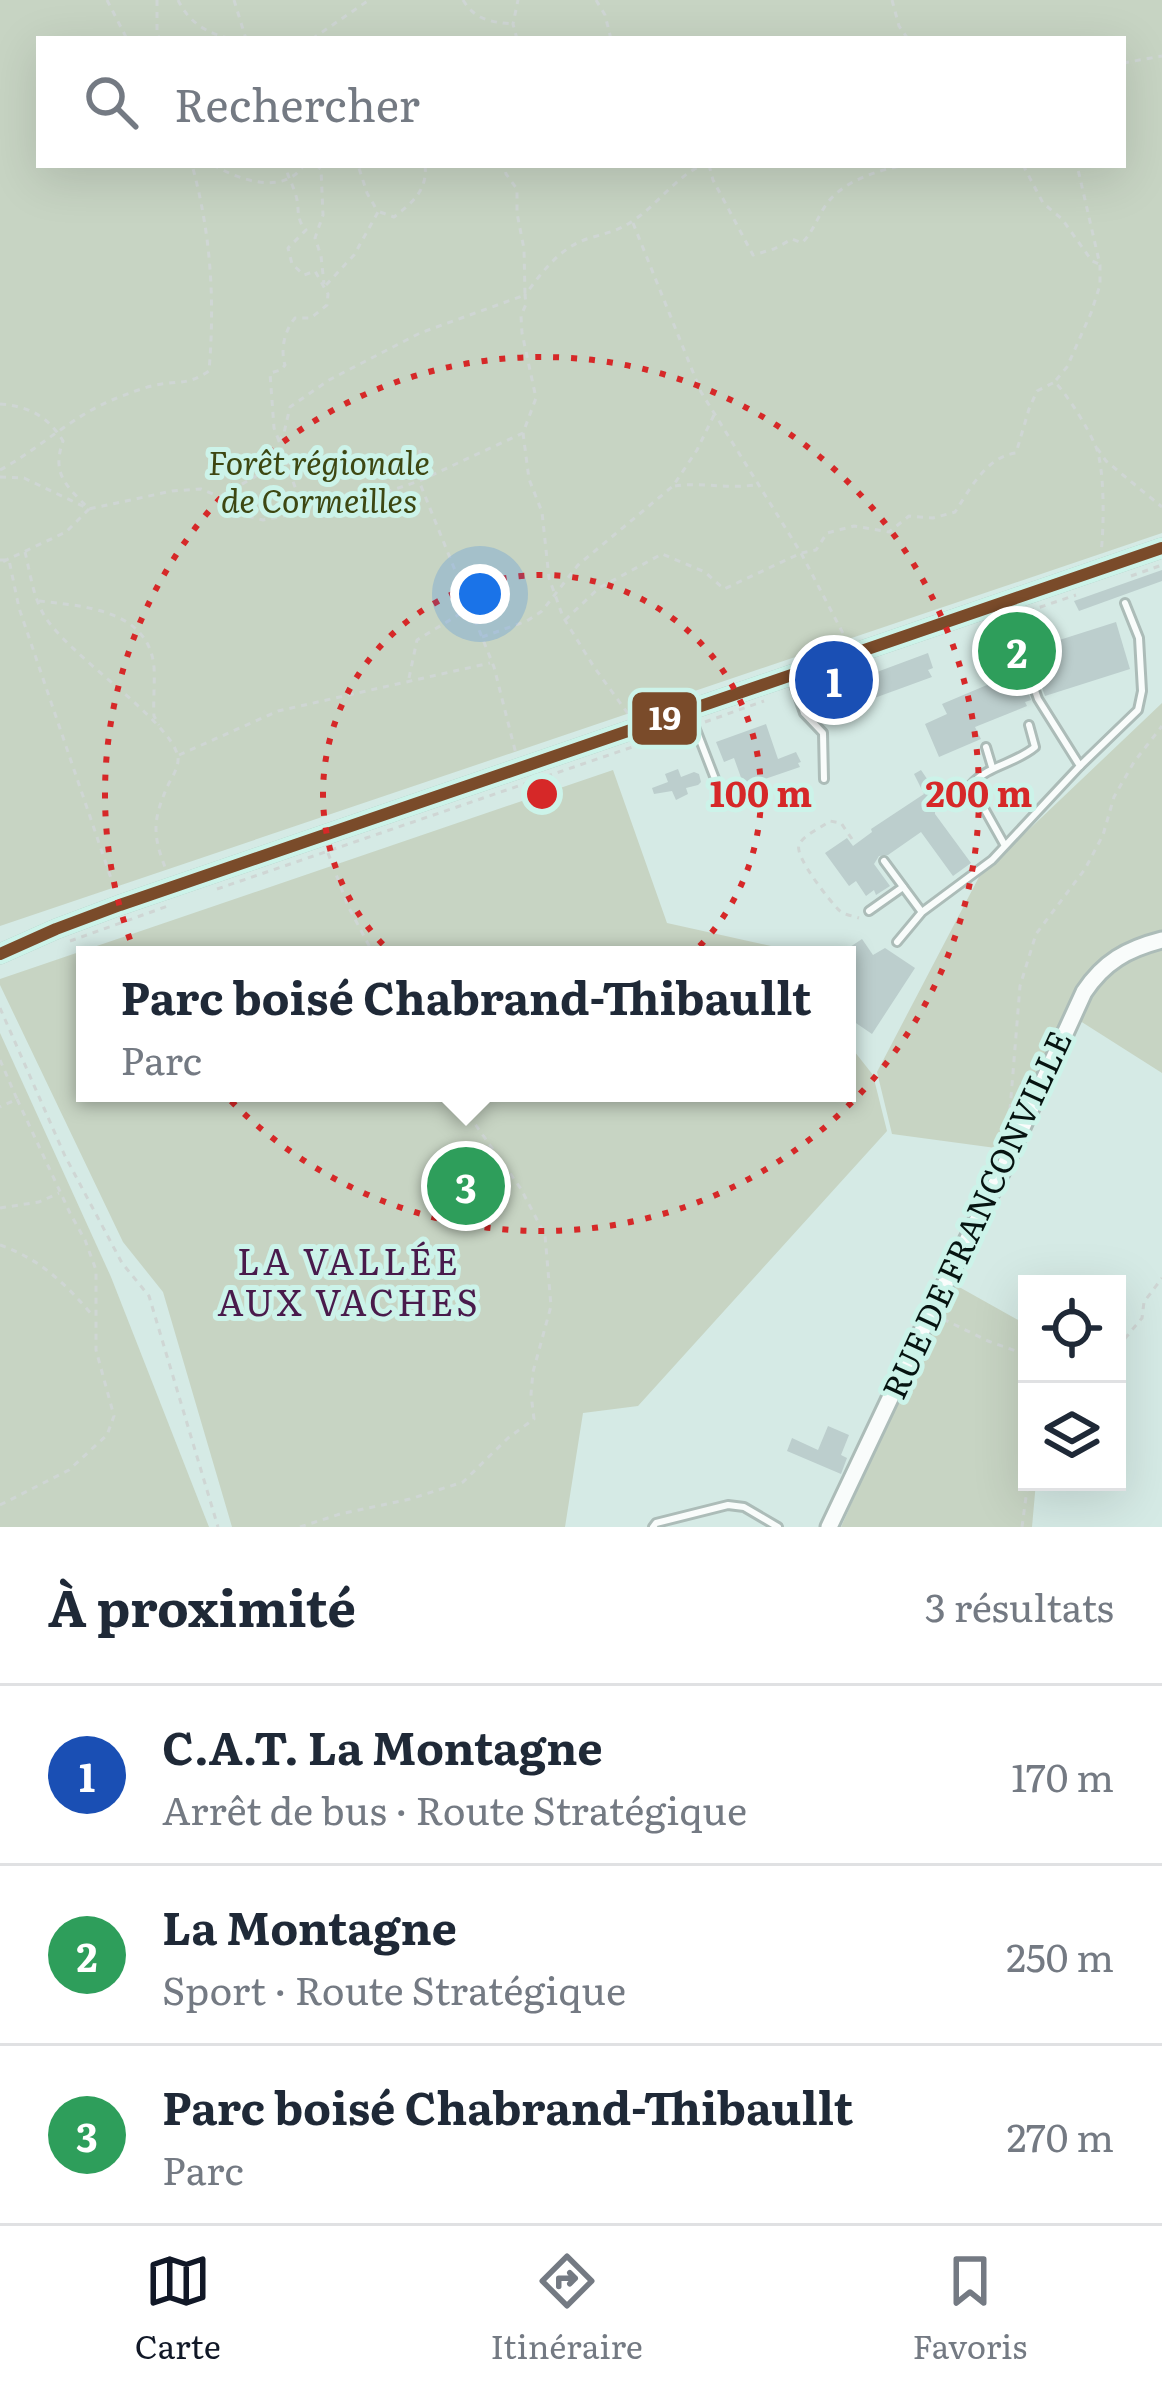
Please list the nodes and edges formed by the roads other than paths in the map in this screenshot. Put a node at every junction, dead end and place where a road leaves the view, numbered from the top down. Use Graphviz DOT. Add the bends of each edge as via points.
graph roads {
  1 [pos="1162,548"];
  2 [pos="1125,603"];
  3 [pos="1006,611"];
  4 [pos="793,683"];
  5 [pos="692,718"];
  6 [pos="1029,725"];
  7 [pos="986,747"];
  8 [pos="1080,766"];
  9 [pos="992,768"];
  10 [pos="824,779"];
  11 [pos="717,784"];
  12 [pos="1004,844"];
  13 [pos="884,861"];
  14 [pos="903,887"];
  15 [pos="869,911"];
  16 [pos="922,912"];
  17 [pos="59,936"];
  18 [pos="1162,940"];
  19 [pos="0,942"];
  20 [pos="897,942"];
  21 [pos="0,954"];
  22 [pos="653,1527"];
  23 [pos="778,1527"];
  24 [pos="830,1527"];
  1 -- 3 [label="street"];
  2 -- 8 [label="lane" via="1139,638 1138,710"];
  3 -- 4 [label="street"];
  3 -- 8 [label="lane" via="1038,699"];
  4 -- 5 [label="street"];
  4 -- 10 [label="lane" via="823,733"];
  5 -- 11 [label="lane"];
  5 -- 17 [label="street" via="637,729 520,778 175,895 120,905"];
  6 -- 9 [label="lane" via="1032,751"];
  7 -- 9 [label="lane"];
  8 -- 12 [label="lane"];
  9 -- 12 [label="lane" via="971,785"];
  12 -- 16 [label="lane"];
  13 -- 14 [label="lane"];
  14 -- 15 [label="lane"];
  14 -- 16 [label="lane"];
  16 -- 20 [label="lane"];
  17 -- 19 [label="street"];
  17 -- 21 [label="street"];
  18 -- 24 [label="street, RUE DE FRANCONVILLE" via="1098,971 1072,1015"];
  22 -- 23 [label="lane" via="728,1505"];
}
